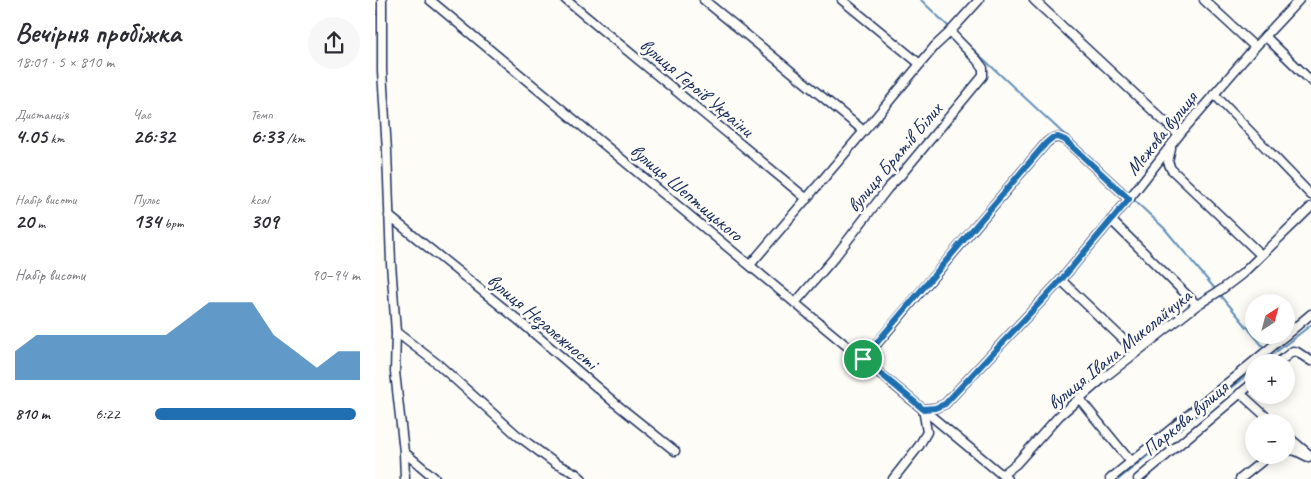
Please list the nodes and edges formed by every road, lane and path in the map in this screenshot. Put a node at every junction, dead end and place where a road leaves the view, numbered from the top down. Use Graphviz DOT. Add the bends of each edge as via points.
graph roads {
  1 [pos="382,0"];
  2 [pos="431,0"];
  3 [pos="566,0"];
  4 [pos="704,0"];
  5 [pos="842,0"];
  6 [pos="979,0"];
  7 [pos="1034,0"];
  8 [pos="1204,0"];
  9 [pos="1299,0"];
  10 [pos="950,32"];
  11 [pos="1265,36"];
  12 [pos="1255,47"];
  13 [pos="920,64"];
  14 [pos="1311,81"];
  15 [pos="1214,94"];
  16 [pos="864,131"];
  17 [pos="1179,135"];
  18 [pos="1173,143"];
  19 [pos="1311,195"];
  20 [pos="807,199"];
  21 [pos="1129,199"];
  22 [pos="1311,208"];
  23 [pos="389,216"];
  24 [pos="1111,220"];
  25 [pos="1261,254"];
  26 [pos="750,265"];
  27 [pos="1061,280"];
  28 [pos="795,303"];
  29 [pos="1197,305"];
  30 [pos="1311,314"];
  31 [pos="1295,327"];
  32 [pos="396,332"];
  33 [pos="1275,344"];
  34 [pos="1135,353"];
  35 [pos="1289,354"];
  36 [pos="863,359"];
  37 [pos="1311,361"];
  38 [pos="1245,390"];
  39 [pos="1241,393"];
  40 [pos="1079,398"];
  41 [pos="923,409"];
  42 [pos="1263,414"];
  43 [pos="1295,443"];
  44 [pos="675,451"];
  45 [pos="1295,451"];
  46 [pos="404,452"];
  47 [pos="1311,457"];
  48 [pos="1131,462"];
  49 [pos="1259,464"];
  50 [pos="1004,477"];
  51 [pos="405,479"];
  52 [pos="436,479"];
  53 [pos="582,479"];
  54 [pos="893,479"];
  55 [pos="1110,479"];
  56 [pos="1138,479"];
  57 [pos="1240,479"];
  1 -- 23 [label="street"];
  2 -- 26 [label="street, вулиця Шептицького"];
  3 -- 20 [label="street, вулиця Героїв України"];
  4 -- 16 [label="street"];
  5 -- 13 [label="street"];
  6 -- 10 [label="street"];
  7 -- 17 [label="street"];
  8 -- 12 [label="street"];
  9 -- 11 [label="street, Межова вулиця"];
  10 -- 13 [label="street"];
  10 -- 28 [label="street, вулиця Братів Білих" via="983,68 983,76"];
  11 -- 12 [label="street, Межова вулиця"];
  11 -- 14 [label="street"];
  12 -- 15 [label="street, Межова вулиця"];
  13 -- 16 [label="street"];
  15 -- 17 [label="street, Межова вулиця"];
  15 -- 19 [label="street"];
  16 -- 20 [label="street"];
  17 -- 18 [label="street, Межова вулиця"];
  18 -- 21 [label="street, Межова вулиця"];
  18 -- 25 [label="street" via="1168,162 1171,169"];
  20 -- 26 [label="street"];
  21 -- 24 [label="street, Межова вулиця"];
  21 -- 36 [label="street" via="1065,140 1052,138"];
  22 -- 25 [label="street, вулиця Івана Миколайчука"];
  23 -- 32 [label="street"];
  23 -- 44 [label="street, вулиця Незалежності"];
  24 -- 27 [label="street, Межова вулиця"];
  24 -- 29 [label="street"];
  25 -- 29 [label="street, вулиця Івана Миколайчука" via="1242,274"];
  26 -- 28 [label="street, вулиця Шептицького"];
  27 -- 34 [label="street"];
  27 -- 41 [label="street, Межова вулиця" via="945,404"];
  28 -- 36 [label="street, вулиця Шептицького"];
  29 -- 34 [label="street, вулиця Івана Миколайчука"];
  30 -- 31 [label="street"];
  32 -- 46 [label="street" via="395,372"];
  32 -- 53 [label="street" via="439,365 517,435"];
  33 -- 48 [label="street"];
  34 -- 40 [label="street, вулиця Івана Миколайчука"];
  35 -- 37 [label="street" via="1297,352"];
  36 -- 41 [label="street, вулиця Шептицького"];
  38 -- 39 [label="street, Паркова вулиця"];
  39 -- 42 [label="street"];
  39 -- 56 [label="street, Паркова вулиця"];
  40 -- 48 [label="street"];
  40 -- 50 [label="street, вулиця Івана Миколайчука"];
  41 -- 50 [label="street, вулиця Шептицького"];
  41 -- 54 [label="street" via="927,432"];
  43 -- 47 [label="street"];
  45 -- 47 [label="street"];
  46 -- 51 [label="street"];
  46 -- 52 [label="street"];
  48 -- 55 [label="street"];
  49 -- 57 [label="street"];
}
